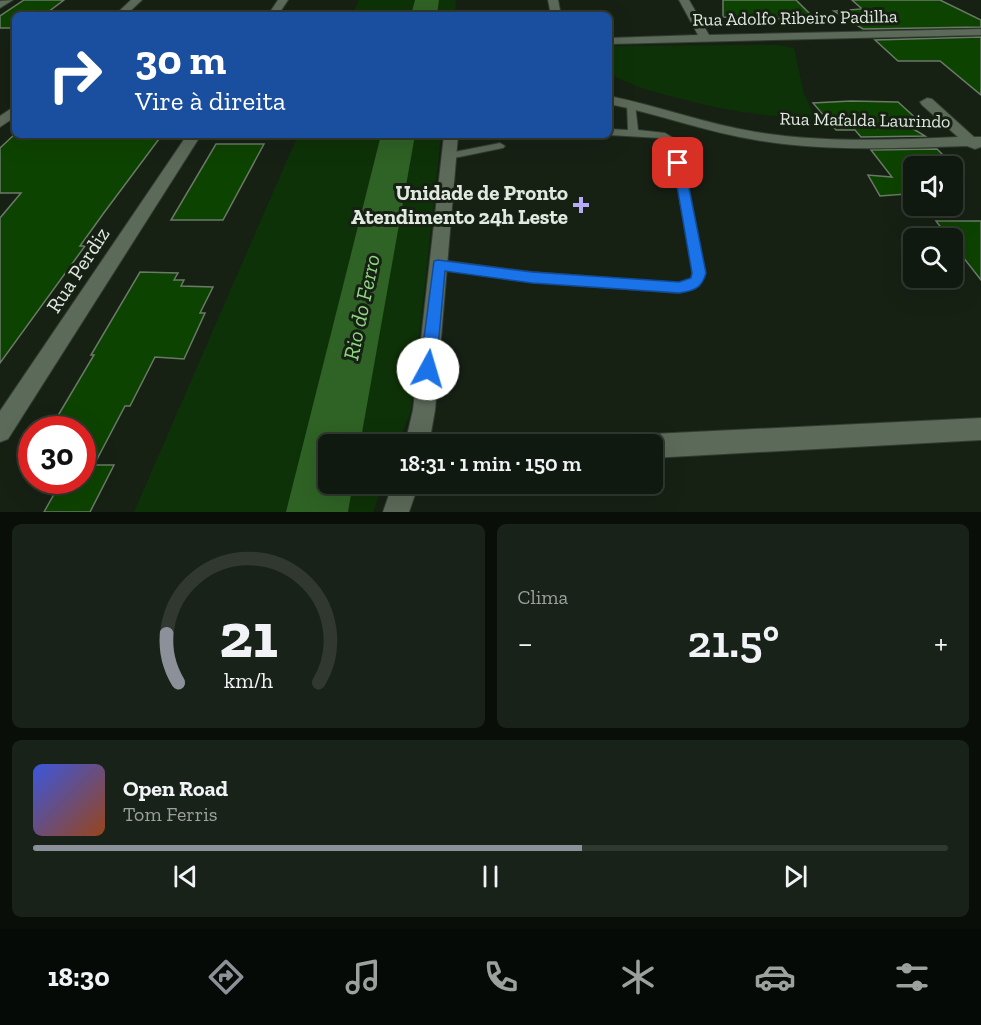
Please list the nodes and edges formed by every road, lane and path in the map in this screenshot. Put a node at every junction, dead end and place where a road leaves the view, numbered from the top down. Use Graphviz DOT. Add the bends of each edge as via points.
graph roads {
  1 [pos="8,0"];
  2 [pos="137,0"];
  3 [pos="684,0"];
  4 [pos="0,5"];
  5 [pos="123,12"];
  6 [pos="981,32"];
  7 [pos="706,39"];
  8 [pos="612,41"];
  9 [pos="612,101"];
  10 [pos="927,102"];
  11 [pos="631,104"];
  12 [pos="12,113"];
  13 [pos="0,123"];
  14 [pos="612,132"];
  15 [pos="633,133"];
  16 [pos="192,138"];
  17 [pos="451,138"];
  18 [pos="978,144"];
  19 [pos="500,146"];
  20 [pos="449,156"];
  21 [pos="438,265"];
  22 [pos="981,429"];
  23 [pos="0,431"];
  24 [pos="419,434"];
  25 [pos="663,445"];
  26 [pos="402,494"];
  27 [pos="396,512"];
  1 -- 4 [label="street"];
  2 -- 5 [label="street"];
  3 -- 7 [label="street"];
  6 -- 7 [label="street, Rua Adolfo Ribeiro Padilha"];
  7 -- 8 [label="street, Rua Adolfo Ribeiro Padilha"];
  9 -- 11 [label="street, Rua Mafalda Laurindo"];
  10 -- 18 [label="street"];
  11 -- 15 [label="lane"];
  11 -- 18 [label="street, Rua Mafalda Laurindo" via="756,136 829,142"];
  12 -- 13 [label="street"];
  14 -- 15 [label="lane"];
  15 -- 21 [label="lane" via="662,135 675,142 699,273 691,286 532,278"];
  16 -- 23 [label="street, Rua Perdiz"];
  17 -- 20 [label="street"];
  19 -- 20 [label="lane"];
  20 -- 21 [label="street"];
  21 -- 24 [label="street"];
  22 -- 25 [label="street"];
  26 -- 27 [label="street"];
}
